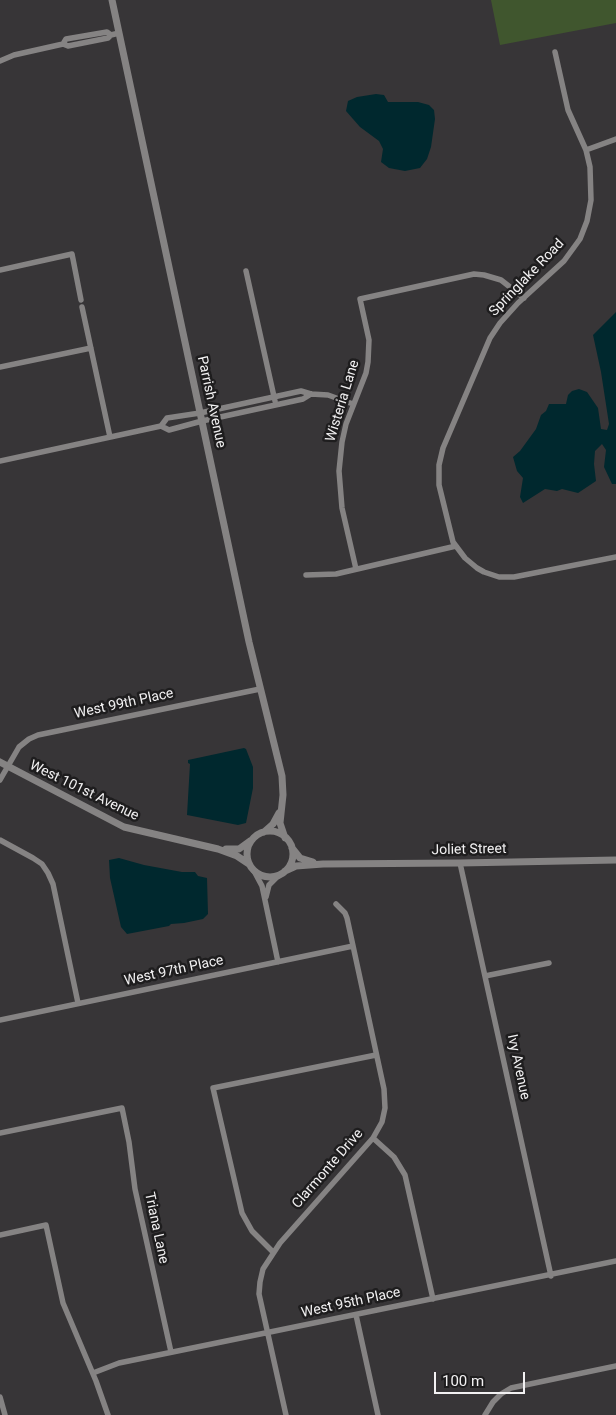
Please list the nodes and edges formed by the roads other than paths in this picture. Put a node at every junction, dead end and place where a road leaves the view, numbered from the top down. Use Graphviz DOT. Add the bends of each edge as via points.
graph roads {
  1 [pos="112,0"];
  2 [pos="119,33"];
  3 [pos="555,52"];
  4 [pos="0,60"];
  5 [pos="616,139"];
  6 [pos="586,150"];
  7 [pos="0,270"];
  8 [pos="246,271"];
  9 [pos="524,298"];
  10 [pos="81,300"];
  11 [pos="82,307"];
  12 [pos="91,348"];
  13 [pos="0,367"];
  14 [pos="311,394"];
  15 [pos="274,397"];
  16 [pos="353,404"];
  17 [pos="276,405"];
  18 [pos="200,413"];
  19 [pos="202,421"];
  20 [pos="162,426"];
  21 [pos="110,437"];
  22 [pos="0,461"];
  23 [pos="456,546"];
  24 [pos="616,557"];
  25 [pos="356,569"];
  26 [pos="306,575"];
  27 [pos="260,688"];
  28 [pos="0,762"];
  29 [pos="8,766"];
  30 [pos="0,780"];
  31 [pos="281,808"];
  32 [pos="261,833"];
  33 [pos="285,838"];
  34 [pos="0,840"];
  35 [pos="252,840"];
  36 [pos="291,847"];
  37 [pos="218,849"];
  38 [pos="616,860"];
  39 [pos="460,863"];
  40 [pos="249,864"];
  41 [pos="323,864"];
  42 [pos="254,871"];
  43 [pos="282,873"];
  44 [pos="265,899"];
  45 [pos="336,904"];
  46 [pos="353,946"];
  47 [pos="278,962"];
  48 [pos="549,963"];
  49 [pos="485,976"];
  50 [pos="78,1003"];
  51 [pos="0,1020"];
  52 [pos="376,1055"];
  53 [pos="0,1133"];
  54 [pos="374,1138"];
  55 [pos="0,1235"];
  56 [pos="274,1252"];
  57 [pos="616,1262"];
  58 [pos="551,1276"];
  59 [pos="433,1299"];
  60 [pos="356,1315"];
  61 [pos="268,1333"];
  62 [pos="171,1352"];
  63 [pos="616,1366"];
  64 [pos="93,1373"];
  65 [pos="0,1397"];
  66 [pos="5,1415"];
  67 [pos="108,1415"];
  68 [pos="286,1415"];
  69 [pos="378,1415"];
  70 [pos="485,1415"];
  1 -- 2 [label="street, Parrish Avenue"];
  2 -- 4 [label="street" via="66,39 63,44"];
  2 -- 18 [label="street, Parrish Avenue"];
  3 -- 6 [label="street, Springlake Road" via="568,110"];
  5 -- 6 [label="street"];
  6 -- 9 [label="street, Springlake Road" via="592,186 584,231 564,261"];
  7 -- 10 [label="street" via="72,254"];
  8 -- 15 [label="street"];
  9 -- 16 [label="street, Wisteria Lane" via="501,280 474,274 360,299 370,350 366,373"];
  9 -- 23 [label="street, Springlake Road" via="490,338 441,456 439,485"];
  11 -- 12 [label="street"];
  12 -- 13 [label="street"];
  12 -- 21 [label="street"];
  14 -- 15 [label="street" via="301,391"];
  14 -- 16 [label="street" via="328,395"];
  14 -- 17 [label="street"];
  15 -- 17 [label="street"];
  15 -- 18 [label="street"];
  16 -- 25 [label="street, Wisteria Lane" via="342,442 339,478 342,508"];
  17 -- 19 [label="street"];
  18 -- 19 [label="street, Parrish Avenue"];
  18 -- 20 [label="street" via="167,418"];
  19 -- 20 [label="street" via="169,430"];
  19 -- 27 [label="street, Parrish Avenue"];
  20 -- 21 [label="street"];
  21 -- 22 [label="street"];
  23 -- 24 [label="street" via="477,568 506,578"];
  23 -- 25 [label="street"];
  25 -- 26 [label="street" via="336,574"];
  27 -- 29 [label="street, West 99th Place" via="38,735 19,747"];
  27 -- 31 [label="street, Parrish Avenue" via="282,776"];
  28 -- 29 [label="street, West 101st Avenue"];
  29 -- 30 [label="street, West 99th Place"];
  29 -- 37 [label="street, West 101st Avenue" via="124,827"];
  31 -- 32 [label="street" via="273,824"];
  31 -- 33 [label="street, Parrish Avenue" via="280,823"];
  32 -- 33 [label="street" via="272,832"];
  32 -- 35 [label="street"];
  33 -- 36 [label="street, Parrish Avenue"];
  34 -- 50 [label="street" via="42,864 48,873"];
  35 -- 37 [label="street, West 101st Avenue" via="239,849"];
  35 -- 40 [label="street" via="248,846"];
  36 -- 41 [label="street, Joliet Street" via="302,858"];
  36 -- 43 [label="street" via="291,862"];
  37 -- 40 [label="street, West 101st Avenue"];
  38 -- 39 [label="street, Joliet Street"];
  39 -- 41 [label="street, Joliet Street"];
  39 -- 49 [label="street, Ivy Avenue"];
  40 -- 42 [label="street"];
  41 -- 43 [label="street, Joliet Street" via="296,866"];
  42 -- 43 [label="street" via="264,876"];
  42 -- 44 [label="street"];
  43 -- 44 [label="street" via="269,885"];
  44 -- 47 [label="street"];
  45 -- 46 [label="street, Clarmonte Drive" via="345,913"];
  46 -- 47 [label="street, West 97th Place"];
  46 -- 52 [label="street, Clarmonte Drive"];
  47 -- 50 [label="street, West 97th Place"];
  48 -- 49 [label="street"];
  49 -- 58 [label="street, Ivy Avenue"];
  50 -- 51 [label="street, West 97th Place"];
  52 -- 54 [label="street, Clarmonte Drive" via="385,1102 382,1122"];
  52 -- 56 [label="street" via="213,1088 242,1213 252,1231"];
  53 -- 62 [label="street, Triana Lane" via="122,1108 135,1189"];
  54 -- 56 [label="street, Clarmonte Drive"];
  54 -- 59 [label="street" via="394,1157 405,1176"];
  55 -- 64 [label="street" via="46,1225 63,1303"];
  56 -- 61 [label="street, Clarmonte Drive" via="263,1269 259,1288"];
  57 -- 58 [label="street, West 95th Place"];
  58 -- 59 [label="street, West 95th Place"];
  59 -- 60 [label="street, West 95th Place"];
  60 -- 61 [label="street, West 95th Place"];
  60 -- 69 [label="street"];
  61 -- 62 [label="street, West 95th Place"];
  61 -- 68 [label="street, Clarmonte Drive"];
  62 -- 64 [label="street, West 95th Place" via="119,1363"];
  63 -- 70 [label="street" via="511,1388 500,1394"];
  64 -- 67 [label="street"];
  65 -- 66 [label="street"];
}
